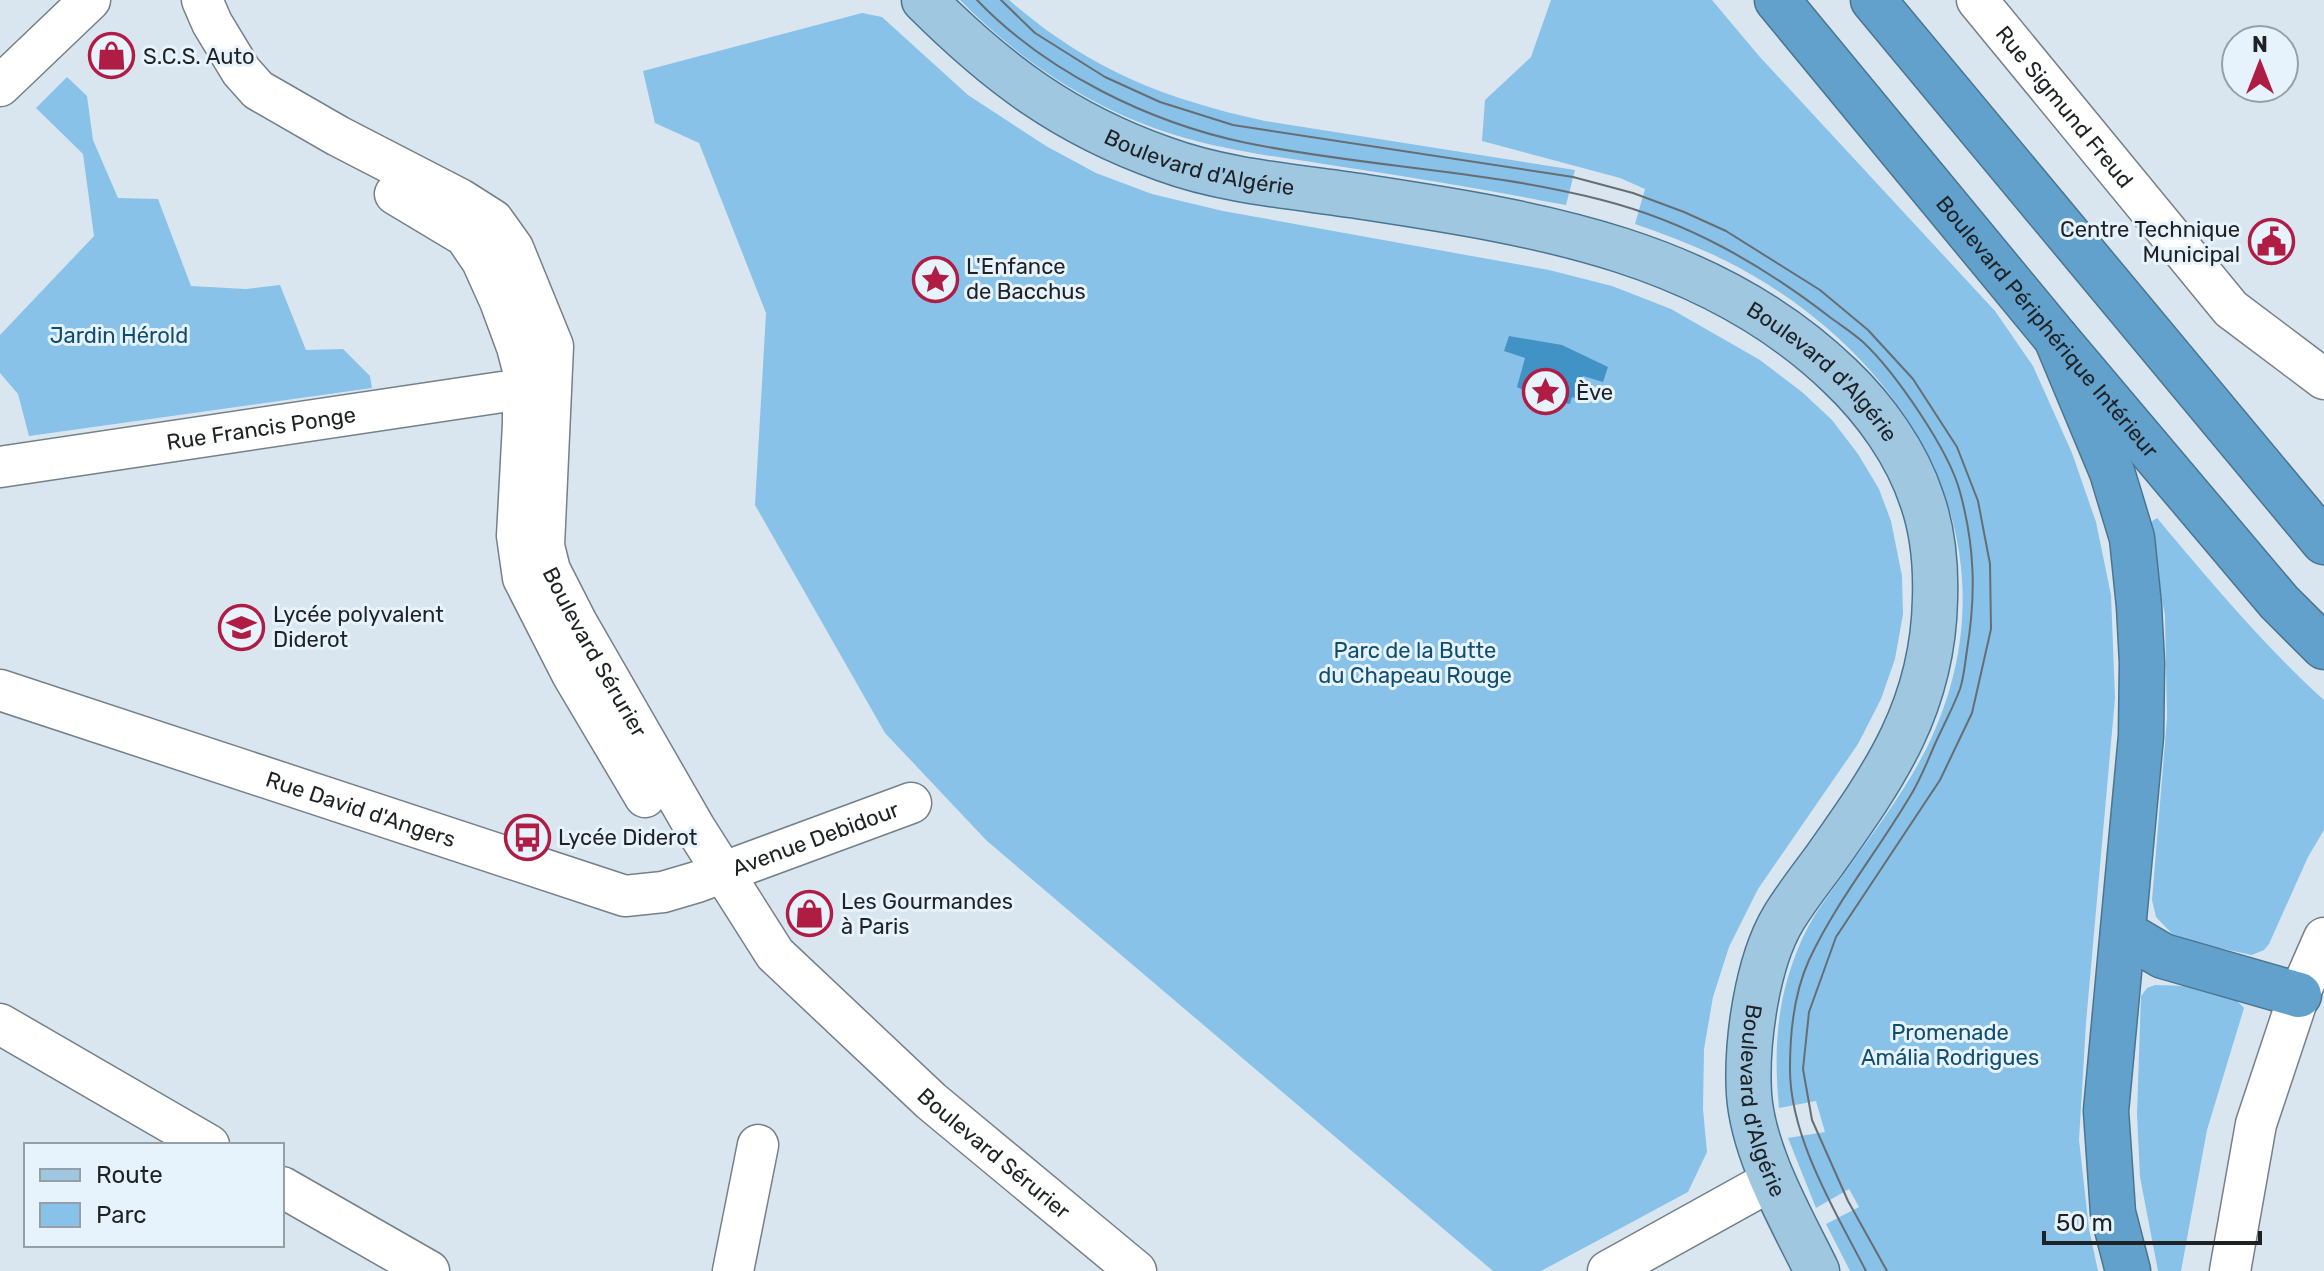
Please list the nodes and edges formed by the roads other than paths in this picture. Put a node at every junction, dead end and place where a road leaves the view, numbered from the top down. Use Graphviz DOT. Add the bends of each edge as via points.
graph roads {
  1 [pos="90,0"];
  2 [pos="175,0"];
  3 [pos="202,0"];
  4 [pos="924,0"];
  5 [pos="1777,0"];
  6 [pos="1873,0"];
  7 [pos="1977,0"];
  8 [pos="0,86"];
  9 [pos="2056,338"];
  10 [pos="2324,379"];
  11 [pos="522,392"];
  12 [pos="0,467"];
  13 [pos="2324,542"];
  14 [pos="2324,647"];
  15 [pos="0,690"];
  16 [pos="911,803"];
  17 [pos="709,877"];
  18 [pos="2124,933"];
  19 [pos="2324,938"];
  20 [pos="2299,995"];
  21 [pos="0,1024"];
  22 [pos="206,1143"];
  23 [pos="758,1145"];
  24 [pos="1774,1179"];
  25 [pos="284,1188"];
  26 [pos="429,1271"];
  27 [pos="733,1271"];
  28 [pos="1102,1271"];
  29 [pos="1136,1271"];
  30 [pos="1608,1271"];
  31 [pos="1817,1271"];
  32 [pos="2128,1271"];
  33 [pos="2230,1271"];
  1 -- 8 [label="street"];
  2 -- 11 [label="street, Boulevard Sérurier" via="228,93 249,112 465,236 482,261 514,338 523,370"];
  3 -- 17 [label="street, Boulevard Sérurier" via="241,71 258,90 460,199 493,220 513,248 553,346 544,546 550,570"];
  4 -- 24 [label="main road, Boulevard d'Algérie" via="967,43 1034,96 1167,161 1553,231 1634,253 1705,281 1760,311 1813,350 1858,393 1891,436 1923,500 1936,569 1935,637 1904,737 1781,922 1757,986 1749,1093 1755,1128"];
  5 -- 9 [label="highway, Boulevard Périphérique Intérieur"];
  6 -- 13 [label="highway"];
  7 -- 10 [label="street, Rue Sigmund Freud" via="2231,309"];
  9 -- 14 [label="highway, Boulevard Périphérique Intérieur" via="2279,602"];
  9 -- 18 [label="highway" via="2112,472 2132,538 2142,663 2141,736"];
  11 -- 12 [label="street, Rue Francis Ponge"];
  11 -- 17 [label="street, Boulevard Sérurier" via="517,536 523,578 572,674"];
  15 -- 17 [label="street, Rue David d'Angers" via="625,896 663,892"];
  16 -- 17 [label="street, Avenue Debidour"];
  17 -- 28 [label="street, Boulevard Sérurier" via="748,956 763,973 949,1147"];
  17 -- 29 [label="street, Boulevard Sérurier" via="797,976 931,1101"];
  18 -- 20 [label="highway" via="2163,956"];
  18 -- 32 [label="highway" via="2106,1111 2113,1213"];
  19 -- 20 [label="street"];
  20 -- 33 [label="street" via="2256,1124"];
  21 -- 22 [label="street"];
  23 -- 27 [label="street"];
  24 -- 30 [label="street"];
  24 -- 31 [label="main road, Boulevard d'Algérie"];
  25 -- 26 [label="street"];
}
